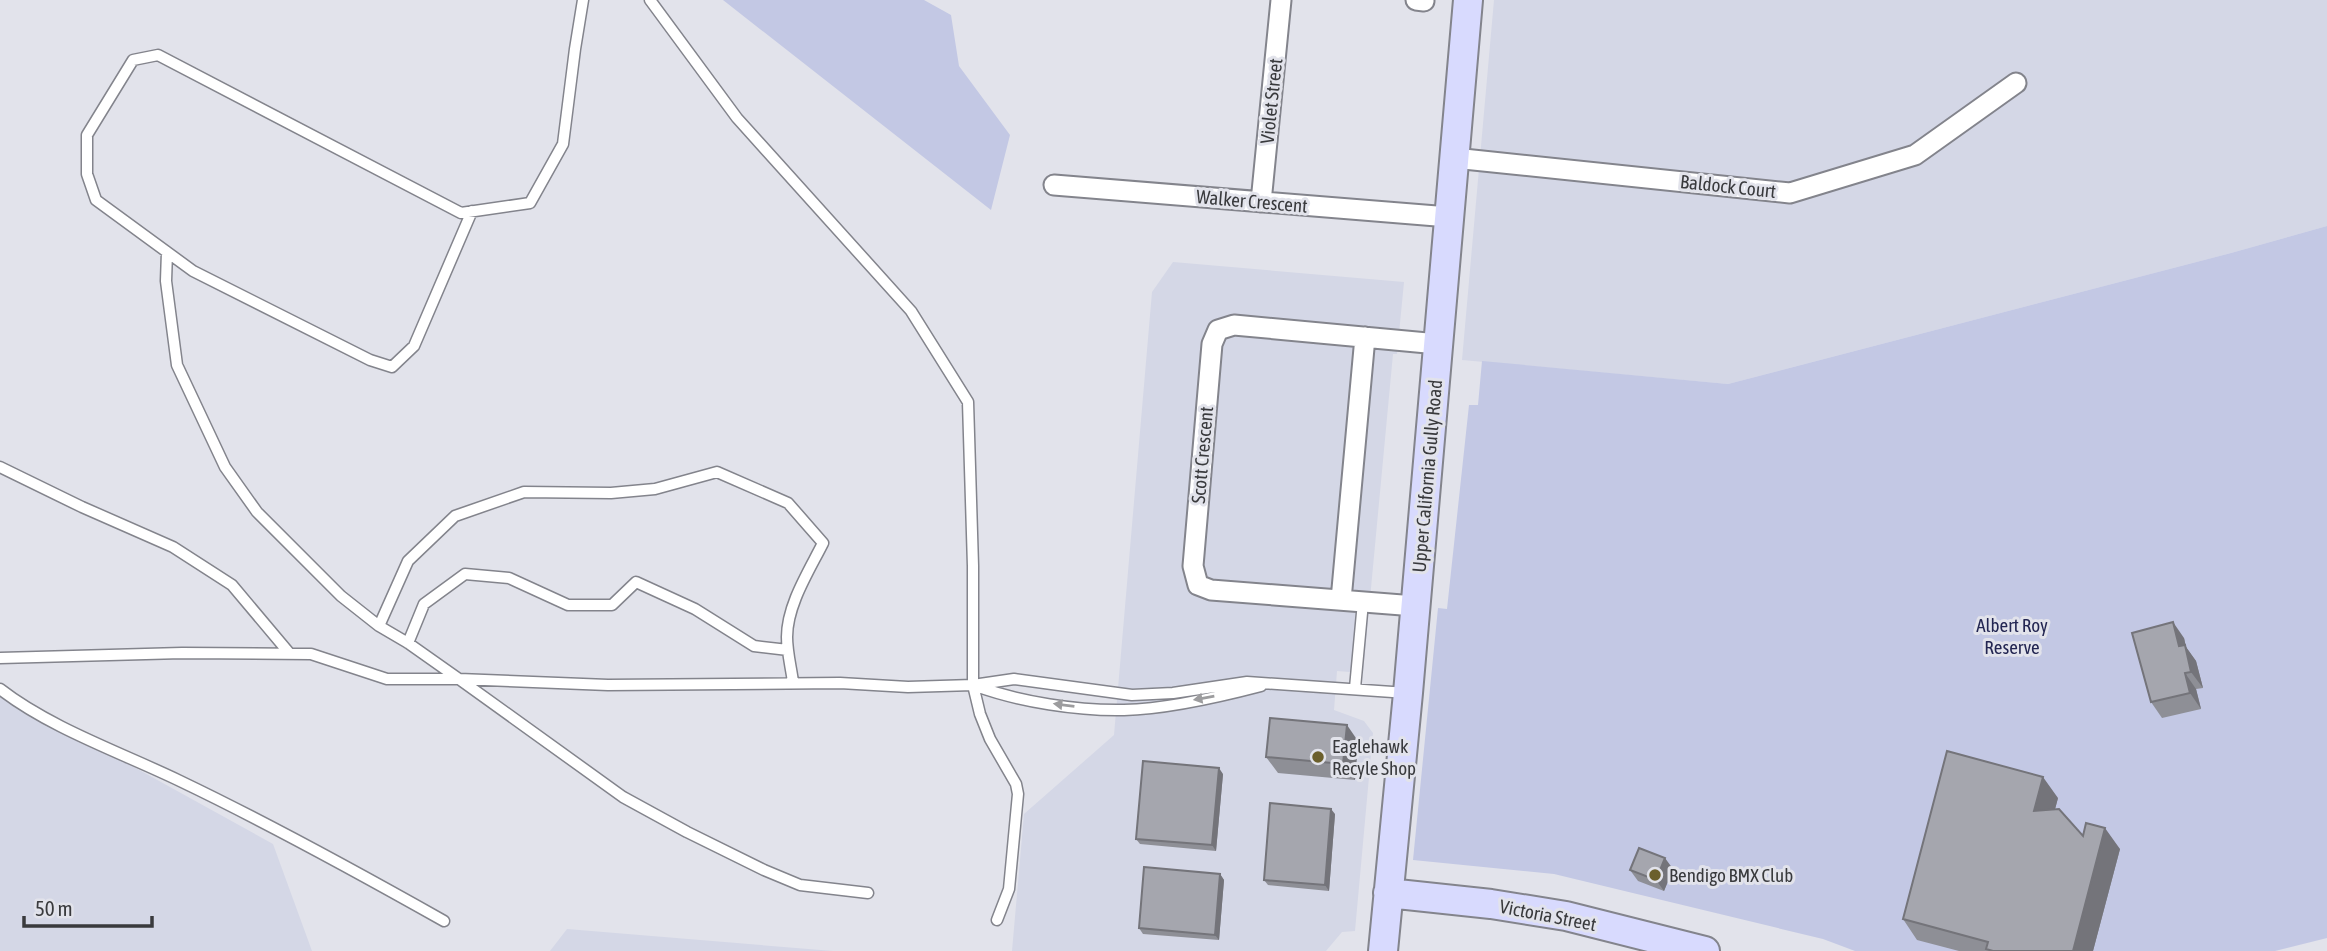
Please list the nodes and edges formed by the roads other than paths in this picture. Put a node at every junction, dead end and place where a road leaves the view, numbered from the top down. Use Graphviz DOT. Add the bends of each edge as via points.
graph roads {
  1 [pos="583,0"];
  2 [pos="650,0"];
  3 [pos="1281,0"];
  4 [pos="1468,0"];
  5 [pos="2016,83"];
  6 [pos="1454,158"];
  7 [pos="1054,185"];
  8 [pos="1261,202"];
  9 [pos="472,211"];
  10 [pos="1449,217"];
  11 [pos="167,252"];
  12 [pos="1365,337"];
  13 [pos="1438,344"];
  14 [pos="0,467"];
  15 [pos="1341,600"];
  16 [pos="1363,602"];
  17 [pos="1415,606"];
  18 [pos="379,626"];
  19 [pos="408,643"];
  20 [pos="788,650"];
  21 [pos="290,654"];
  22 [pos="0,657"];
  23 [pos="459,680"];
  24 [pos="793,682"];
  25 [pos="1271,683"];
  26 [pos="973,685"];
  27 [pos="1355,688"];
  28 [pos="0,689"];
  29 [pos="1408,693"];
  30 [pos="869,892"];
  31 [pos="1388,893"];
  32 [pos="996,920"];
  33 [pos="444,921"];
  34 [pos="1381,950"];
  35 [pos="1705,951"];
  1 -- 9 [label="lane" via="563,144 530,203"];
  2 -- 26 [label="lane" via="737,118 911,311 968,402"];
  3 -- 8 [label="street, Violet Street"];
  4 -- 6 [label="street, Upper California Gully Road"];
  5 -- 6 [label="street, Baldock Court" via="1915,155 1790,193"];
  6 -- 10 [label="street, Upper California Gully Road"];
  7 -- 8 [label="street, Walker Crescent"];
  8 -- 10 [label="street, Walker Crescent"];
  9 -- 11 [label="lane" via="414,346 392,367 193,271"];
  9 -- 11 [label="lane" via="461,213 158,55 133,60 87,135 87,174 96,200"];
  10 -- 13 [label="street, Upper California Gully Road"];
  11 -- 18 [label="lane" via="166,281 177,365 225,467 257,512 341,596"];
  12 -- 13 [label="street, Scott Crescent"];
  12 -- 15 [label="street"];
  12 -- 15 [label="street, Scott Crescent" via="1234,325 1218,330 1212,344 1195,580 1211,590"];
  13 -- 17 [label="street, Upper California Gully Road"];
  14 -- 21 [label="lane" via="173,547 232,585"];
  15 -- 16 [label="street, Scott Crescent"];
  16 -- 17 [label="street, Scott Crescent"];
  16 -- 27 [label="lane"];
  17 -- 29 [label="street, Upper California Gully Road"];
  18 -- 19 [label="lane"];
  18 -- 20 [label="lane" via="408,561 455,516 524,492 655,489 717,472 788,503 823,543 797,597 786,635"];
  19 -- 20 [label="lane" via="424,604 465,574 509,578 568,605 612,605 636,582 695,609 754,646"];
  19 -- 23 [label="lane"];
  20 -- 24 [label="lane"];
  21 -- 22 [label="lane"];
  21 -- 23 [label="lane" via="310,654 387,679"];
  23 -- 24 [label="lane" via="608,685"];
  23 -- 30 [label="lane" via="623,797 687,832 800,885"];
  24 -- 26 [label="lane"];
  25 -- 26 [label="lane" via="1147,695 1014,679"];
  25 -- 26 [label="lane, one-way" via="1124,710 1023,699"];
  25 -- 27 [label="lane"];
  26 -- 32 [label="lane" via="990,739 1018,794 1009,889"];
  27 -- 29 [label="lane"];
  28 -- 33 [label="lane" via="24,708 308,844"];
  29 -- 31 [label="street, Upper California Gully Road"];
  31 -- 34 [label="street, Upper California Gully Road"];
  31 -- 35 [label="street, Victoria Street" via="1555,914"];
}
